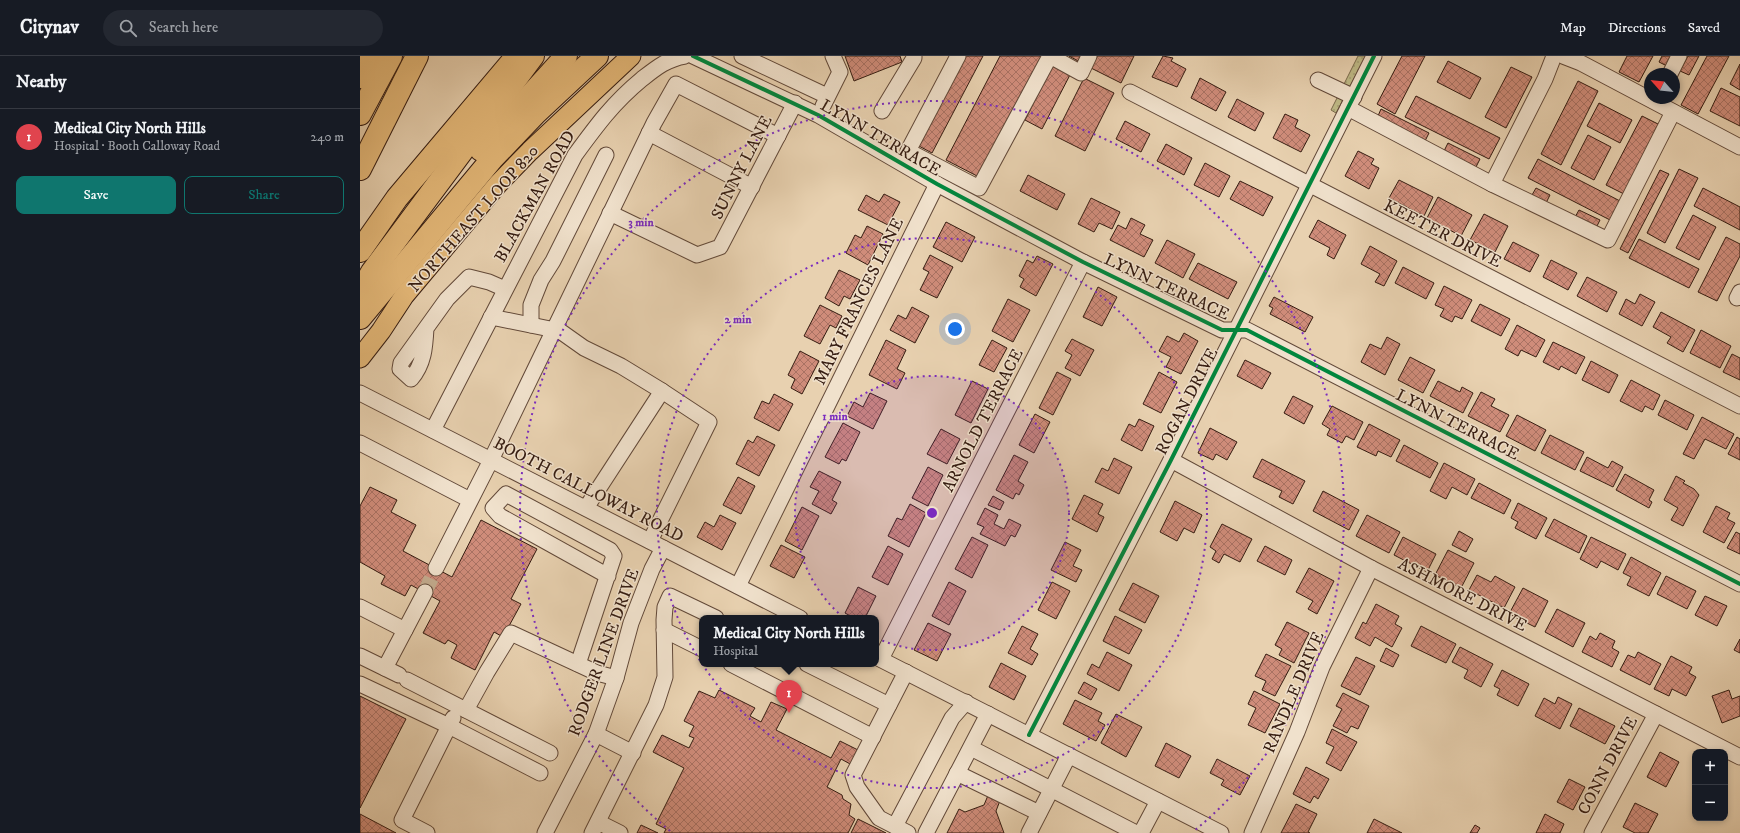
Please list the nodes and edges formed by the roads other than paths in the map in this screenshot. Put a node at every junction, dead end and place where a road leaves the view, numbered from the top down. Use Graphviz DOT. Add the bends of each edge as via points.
graph roads {
  1 [pos="371,56"];
  2 [pos="392,56"];
  3 [pos="417,56"];
  4 [pos="517,56"];
  5 [pos="533,56"];
  6 [pos="566,56"];
  7 [pos="597,56"];
  8 [pos="631,56"];
  9 [pos="685,56"];
  10 [pos="693,56"];
  11 [pos="742,56"];
  12 [pos="833,56"];
  13 [pos="914,56"];
  14 [pos="958,56"];
  15 [pos="1050,56"];
  16 [pos="1089,56"];
  17 [pos="1374,56"];
  18 [pos="1554,56"];
  19 [pos="1563,56"];
  20 [pos="1679,56"];
  21 [pos="1673,68"];
  22 [pos="360,77"];
  23 [pos="1318,80"];
  24 [pos="1130,92"];
  25 [pos="1644,94"];
  26 [pos="827,96"];
  27 [pos="1351,102"];
  28 [pos="795,103"];
  29 [pos="1662,104"];
  30 [pos="362,109"];
  31 [pos="882,111"];
  32 [pos="1673,112"];
  33 [pos="818,115"];
  34 [pos="648,133"];
  35 [pos="778,136"];
  36 [pos="1740,147"];
  37 [pos="606,154"];
  38 [pos="360,169"];
  39 [pos="937,184"];
  40 [pos="1492,184"];
  41 [pos="1309,185"];
  42 [pos="752,188"];
  43 [pos="610,213"];
  44 [pos="360,251"];
  45 [pos="1083,262"];
  46 [pos="505,289"];
  47 [pos="370,294"];
  48 [pos="491,317"];
  49 [pos="360,318"];
  50 [pos="531,325"];
  51 [pos="426,328"];
  52 [pos="554,329"];
  53 [pos="1236,330"];
  54 [pos="360,358"];
  55 [pos="662,391"];
  56 [pos="360,393"];
  57 [pos="1740,406"];
  58 [pos="433,430"];
  59 [pos="360,443"];
  60 [pos="491,460"];
  61 [pos="1171,460"];
  62 [pos="470,500"];
  63 [pos="586,508"];
  64 [pos="656,545"];
  65 [pos="436,568"];
  66 [pos="1371,568"];
  67 [pos="608,576"];
  68 [pos="1740,584"];
  69 [pos="738,586"];
  70 [pos="424,592"];
  71 [pos="360,607"];
  72 [pos="710,615"];
  73 [pos="794,615"];
  74 [pos="404,630"];
  75 [pos="664,630"];
  76 [pos="699,648"];
  77 [pos="360,656"];
  78 [pos="879,656"];
  79 [pos="879,658"];
  80 [pos="578,664"];
  81 [pos="736,667"];
  82 [pos="813,667"];
  83 [pos="385,668"];
  84 [pos="906,672"];
  85 [pos="616,678"];
  86 [pos="360,684"];
  87 [pos="966,702"];
  88 [pos="889,705"];
  89 [pos="463,708"];
  90 [pos="988,714"];
  91 [pos="1656,714"];
  92 [pos="449,726"];
  93 [pos="596,734"];
  94 [pos="1029,735"];
  95 [pos="873,737"];
  96 [pos="971,748"];
  97 [pos="550,753"];
  98 [pos="633,753"];
  99 [pos="1069,755"];
  100 [pos="1740,757"];
  101 [pos="540,772"];
  102 [pos="958,773"];
  103 [pos="1052,790"];
  104 [pos="1158,801"];
  105 [pos="1039,813"];
  106 [pos="595,827"];
  107 [pos="902,830"];
  108 [pos="427,833"];
  109 [pos="546,833"];
  110 [pos="620,833"];
  111 [pos="926,833"];
  112 [pos="1029,833"];
  113 [pos="1136,833"];
  114 [pos="1141,833"];
  115 [pos="1221,833"];
  116 [pos="1252,833"];
  117 [pos="1592,833"];
  1 -- 22 [label="highway"];
  2 -- 30 [label="highway"];
  3 -- 38 [label="highway"];
  4 -- 44 [label="highway" via="397,198"];
  5 -- 47 [label="highway" via="377,265"];
  6 -- 47 [label="highway" via="482,148"];
  7 -- 47 [label="highway" via="536,112"];
  8 -- 54 [label="main road, NORTHEAST LOOP 820" via="498,184 404,296"];
  9 -- 46 [label="street, BLACKMAN ROAD" via="662,64 626,93 603,116 575,155"];
  10 -- 28 [label="street, LYNN TERRACE"];
  11 -- 26 [label="street"];
  12 -- 26 [label="street" via="840,72"];
  13 -- 31 [label="street"];
  14 -- 15 [label="street" via="908,151 979,188"];
  15 -- 16 [label="street" via="1081,73"];
  17 -- 27 [label="street, ROGAN DRIVE"];
  18 -- 40 [label="street"];
  19 -- 25 [label="street"];
  20 -- 21 [label="street"];
  23 -- 27 [label="street"];
  24 -- 41 [label="street, KEETER DRIVE"];
  26 -- 33 [label="street"];
  27 -- 40 [label="street"];
  27 -- 41 [label="street, ROGAN DRIVE"];
  28 -- 33 [label="street, LYNN TERRACE"];
  28 -- 35 [label="street, SUNNY LANE"];
  29 -- 32 [label="street"];
  32 -- 36 [label="street"];
  32 -- 40 [label="street" via="1608,240"];
  33 -- 39 [label="street, LYNN TERRACE"];
  34 -- 35 [label="street" via="676,84"];
  34 -- 42 [label="street"];
  34 -- 43 [label="street"];
  35 -- 42 [label="street, SUNNY LANE"];
  37 -- 50 [label="street" via="541,280 531,306"];
  39 -- 45 [label="street, LYNN TERRACE"];
  39 -- 69 [label="street, MARY FRANCES LANE"];
  41 -- 53 [label="street, ROGAN DRIVE"];
  41 -- 57 [label="street, KEETER DRIVE"];
  42 -- 43 [label="street, SUNNY LANE" via="720,247 697,255"];
  43 -- 52 [label="street"];
  45 -- 53 [label="street, LYNN TERRACE" via="1222,330"];
  45 -- 78 [label="street, ARNOLD TERRACE"];
  46 -- 48 [label="street, BLACKMAN ROAD"];
  46 -- 51 [label="street" via="469,277 447,299"];
  47 -- 49 [label="highway"];
  48 -- 50 [label="street"];
  48 -- 58 [label="street, BLACKMAN ROAD"];
  50 -- 52 [label="street"];
  52 -- 55 [label="street" via="560,330 584,348 621,366"];
  52 -- 60 [label="street"];
  53 -- 61 [label="street, ROGAN DRIVE"];
  53 -- 68 [label="street, LYNN TERRACE" via="1247,330"];
  55 -- 63 [label="street"];
  55 -- 64 [label="street, RODGER LINE DRIVE" via="709,422"];
  56 -- 58 [label="street, BOOTH CALLOWAY ROAD"];
  58 -- 60 [label="street, BOOTH CALLOWAY ROAD"];
  59 -- 62 [label="street"];
  60 -- 62 [label="street"];
  60 -- 63 [label="street, BOOTH CALLOWAY ROAD"];
  61 -- 66 [label="street, ASHMORE DRIVE"];
  61 -- 94 [label="street, ROGAN DRIVE"];
  62 -- 65 [label="street"];
  63 -- 64 [label="street, BOOTH CALLOWAY ROAD"];
  64 -- 69 [label="street, BOOTH CALLOWAY ROAD"];
  64 -- 85 [label="street, RODGER LINE DRIVE" via="652,569 631,623"];
  66 -- 91 [label="street, ASHMORE DRIVE"];
  66 -- 116 [label="street, RANDLE DRIVE" via="1322,667 1297,732"];
  67 -- 67 [label="street" via="614,556 610,550 506,494 493,508 500,516"];
  67 -- 80 [label="street"];
  69 -- 73 [label="street, BOOTH CALLOWAY ROAD"];
  70 -- 74 [label="street"];
  71 -- 74 [label="street"];
  72 -- 75 [label="street" via="670,596 665,607"];
  74 -- 83 [label="street"];
  75 -- 76 [label="street"];
  75 -- 98 [label="street" via="665,677 656,705"];
  77 -- 83 [label="street"];
  79 -- 84 [label="street"];
  80 -- 85 [label="street"];
  80 -- 89 [label="street" via="511,633"];
  81 -- 95 [label="street"];
  82 -- 88 [label="street"];
  83 -- 89 [label="street"];
  84 -- 87 [label="street"];
  84 -- 88 [label="street"];
  85 -- 93 [label="street, RODGER LINE DRIVE"];
  86 -- 92 [label="street"];
  87 -- 90 [label="street"];
  87 -- 107 [label="street" via="952,718"];
  88 -- 95 [label="street"];
  89 -- 92 [label="street"];
  89 -- 97 [label="street"];
  90 -- 94 [label="street"];
  90 -- 96 [label="street"];
  91 -- 100 [label="street, ASHMORE DRIVE"];
  91 -- 117 [label="street, CONN DRIVE"];
  92 -- 101 [label="street"];
  92 -- 108 [label="street" via="402,820"];
  93 -- 98 [label="street"];
  93 -- 109 [label="street, RODGER LINE DRIVE"];
  94 -- 99 [label="street"];
  95 -- 107 [label="street" via="853,775 857,787 879,818"];
  96 -- 102 [label="street"];
  96 -- 103 [label="street"];
  98 -- 106 [label="street"];
  99 -- 103 [label="street"];
  99 -- 104 [label="street"];
  102 -- 105 [label="street"];
  102 -- 111 [label="street"];
  103 -- 105 [label="street"];
  103 -- 113 [label="street"];
  104 -- 114 [label="street"];
  104 -- 115 [label="street"];
  105 -- 112 [label="street"];
  106 -- 110 [label="street"];
}
